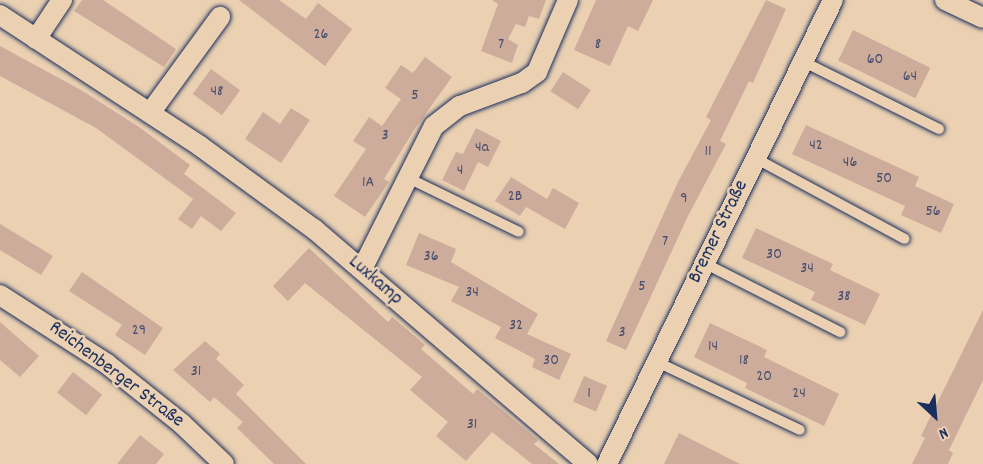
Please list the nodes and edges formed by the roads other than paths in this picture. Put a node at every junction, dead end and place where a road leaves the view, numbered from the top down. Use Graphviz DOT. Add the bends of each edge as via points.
graph roads {
  1 [pos="62,0"];
  2 [pos="568,0"];
  3 [pos="833,0"];
  4 [pos="945,0"];
  5 [pos="0,15"];
  6 [pos="220,17"];
  7 [pos="983,18"];
  8 [pos="36,39"];
  9 [pos="802,61"];
  10 [pos="150,113"];
  11 [pos="939,129"];
  12 [pos="755,158"];
  13 [pos="408,178"];
  14 [pos="519,232"];
  15 [pos="905,238"];
  16 [pos="704,263"];
  17 [pos="362,269"];
  18 [pos="0,295"];
  19 [pos="840,333"];
  20 [pos="657,362"];
  21 [pos="800,430"];
  22 [pos="224,464"];
  23 [pos="588,464"];
  24 [pos="607,464"];
  1 -- 8 [label="street"];
  2 -- 13 [label="street" via="537,72 522,83 447,114 434,126"];
  3 -- 9 [label="street, Bremer Straße"];
  4 -- 7 [label="street"];
  5 -- 8 [label="street, Luxkamp"];
  6 -- 10 [label="street"];
  8 -- 10 [label="street, Luxkamp"];
  9 -- 11 [label="lane"];
  9 -- 12 [label="street, Bremer Straße"];
  10 -- 17 [label="street, Luxkamp" via="314,229"];
  12 -- 15 [label="lane"];
  12 -- 16 [label="street, Bremer Straße"];
  13 -- 14 [label="lane"];
  13 -- 17 [label="street"];
  16 -- 19 [label="lane"];
  16 -- 20 [label="street, Bremer Straße"];
  17 -- 23 [label="street, Luxkamp"];
  18 -- 22 [label="street, Reichenberger Straße" via="107,364 181,423"];
  20 -- 21 [label="lane"];
  20 -- 24 [label="street, Bremer Straße"];
}
